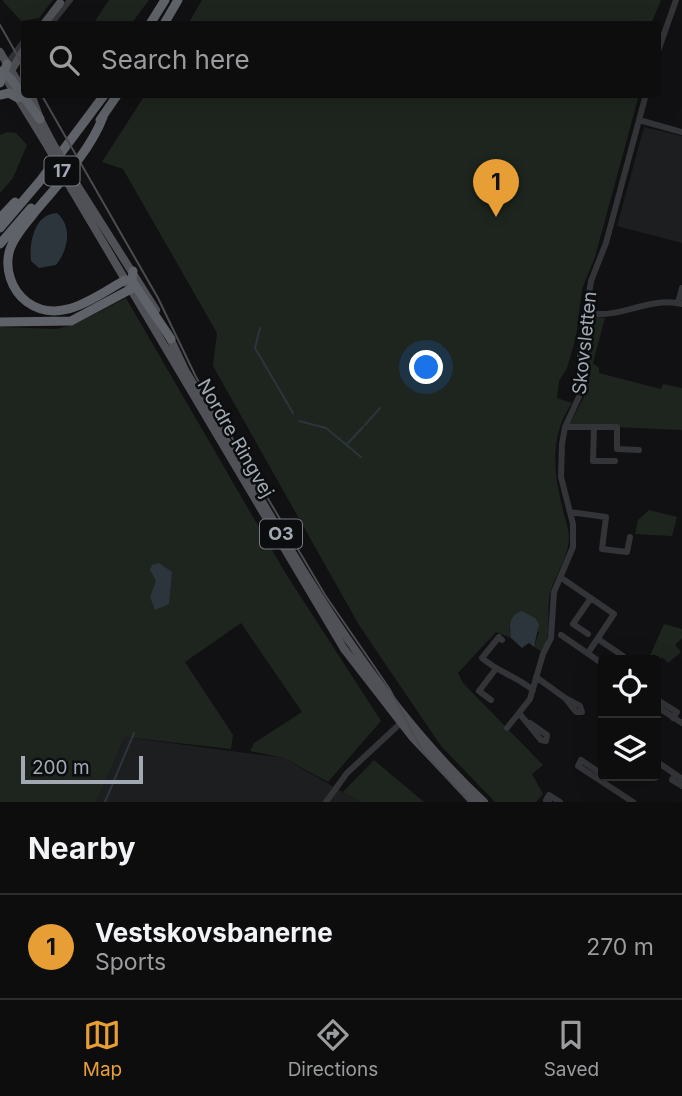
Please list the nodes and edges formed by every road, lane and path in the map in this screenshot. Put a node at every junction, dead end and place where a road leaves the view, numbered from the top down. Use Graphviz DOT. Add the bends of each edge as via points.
graph roads {
  1 [pos="70,0"];
  2 [pos="165,0"];
  3 [pos="178,0"];
  4 [pos="676,0"];
  5 [pos="61,1"];
  6 [pos="44,21"];
  7 [pos="53,21"];
  8 [pos="152,21"];
  9 [pos="166,21"];
  10 [pos="661,40"];
  11 [pos="21,46"];
  12 [pos="0,52"];
  13 [pos="21,54"];
  14 [pos="21,61"];
  15 [pos="5,73"];
  16 [pos="0,89"];
  17 [pos="21,93"];
  18 [pos="21,94"];
  19 [pos="0,95"];
  20 [pos="21,95"];
  21 [pos="24,98"];
  22 [pos="25,98"];
  23 [pos="25,98"];
  24 [pos="32,98"];
  25 [pos="102,98"];
  26 [pos="115,98"];
  27 [pos="645,98"];
  28 [pos="103,117"];
  29 [pos="40,119"];
  30 [pos="639,120"];
  31 [pos="682,132"];
  32 [pos="50,145"];
  33 [pos="40,181"];
  34 [pos="0,218"];
  35 [pos="0,228"];
  36 [pos="0,244"];
  37 [pos="130,281"];
  38 [pos="682,288"];
  39 [pos="680,304"];
  40 [pos="589,313"];
  41 [pos="0,322"];
  42 [pos="171,339"];
  43 [pos="565,427"];
  44 [pos="594,427"];
  45 [pos="639,450"];
  46 [pos="615,461"];
  47 [pos="570,512"];
  48 [pos="630,537"];
  49 [pos="560,577"];
  50 [pos="591,598"];
  51 [pos="588,634"];
  52 [pos="561,635"];
  53 [pos="598,639"];
  54 [pos="502,640"];
  55 [pos="588,653"];
  56 [pos="622,655"];
  57 [pos="598,660"];
  58 [pos="495,670"];
  59 [pos="537,677"];
  60 [pos="533,690"];
  61 [pos="565,698"];
  62 [pos="491,700"];
  63 [pos="661,702"];
  64 [pos="661,710"];
  65 [pos="519,713"];
  66 [pos="673,718"];
  67 [pos="404,721"];
  68 [pos="530,723"];
  69 [pos="682,723"];
  70 [pos="507,728"];
  71 [pos="661,764"];
  72 [pos="675,774"];
  73 [pos="682,779"];
  74 [pos="607,781"];
  75 [pos="682,786"];
  76 [pos="327,802"];
  77 [pos="474,802"];
  78 [pos="484,802"];
  79 [pos="549,802"];
  80 [pos="560,802"];
  81 [pos="633,802"];
  1 -- 7 [label="street"];
  2 -- 8 [label="highway"];
  3 -- 9 [label="highway"];
  4 -- 10 [label="street"];
  5 -- 6 [label="main road"];
  11 -- 15 [label="street"];
  12 -- 15 [label="main road, Nordre Ringvej / O3"];
  13 -- 15 [label="main road"];
  14 -- 15 [label="street"];
  15 -- 16 [label="highway"];
  15 -- 17 [label="main road, Nordre Ringvej / O3"];
  15 -- 18 [label="highway"];
  19 -- 20 [label="highway"];
  21 -- 29 [label="highway"];
  22 -- 29 [label="main road, Nordre Ringvej / O3"];
  23 -- 32 [label="main road, Nordre Ringvej / O3"];
  24 -- 29 [label="main road"];
  25 -- 33 [label="highway, 17"];
  26 -- 28 [label="highway, 17"];
  27 -- 30 [label="street, Skovsletten"];
  28 -- 36 [label="highway, 17"];
  28 -- 37 [label="highway" via="88,147 14,240 9,272 22,298 37,308 55,311 78,306"];
  29 -- 32 [label="main road, Nordre Ringvej / O3"];
  30 -- 31 [label="street"];
  30 -- 40 [label="street, Skovsletten" via="606,243 591,281"];
  32 -- 37 [label="main road, Nordre Ringvej / O3, bridge"];
  33 -- 34 [label="highway"];
  33 -- 35 [label="highway, 17"];
  37 -- 41 [label="highway" via="55,322"];
  37 -- 42 [label="highway"];
  37 -- 67 [label="main road, Nordre Ringvej / O3" via="314,602 360,672"];
  38 -- 39 [label="street"];
  39 -- 40 [label="street" via="660,301 612,315"];
  40 -- 43 [label="street, Skovsletten" via="580,354 583,388"];
  42 -- 67 [label="main road, Nordre Ringvej / O3" via="333,621"];
  43 -- 44 [label="street"];
  43 -- 47 [label="street, Skovsletten" via="560,467"];
  44 -- 45 [label="street" via="617,428 617,449"];
  44 -- 46 [label="street" via="593,461"];
  47 -- 48 [label="street" via="606,517 602,549 627,552"];
  47 -- 49 [label="street, Skovsletten" via="574,540"];
  49 -- 50 [label="street"];
  49 -- 59 [label="street, Skovsletten" via="552,599 552,631"];
  50 -- 51 [label="street" via="573,624"];
  50 -- 53 [label="street" via="614,614"];
  52 -- 55 [label="street"];
  53 -- 55 [label="street"];
  53 -- 56 [label="street"];
  54 -- 58 [label="street" via="499,637 482,658"];
  55 -- 57 [label="street"];
  58 -- 60 [label="street" via="511,673"];
  58 -- 62 [label="street" via="479,691"];
  59 -- 60 [label="street, Skovsletten"];
  59 -- 61 [label="street"];
  60 -- 65 [label="street, Skovsletten"];
  63 -- 66 [label="street" via="677,712"];
  64 -- 66 [label="street"];
  65 -- 68 [label="street"];
  65 -- 70 [label="street, Skovsletten"];
  66 -- 69 [label="street"];
  67 -- 76 [label="street" via="352,767"];
  67 -- 77 [label="main road, Nordre Ringvej / O3"];
  67 -- 78 [label="main road, Nordre Ringvej / O3"];
  71 -- 72 [label="street"];
  72 -- 73 [label="street"];
  72 -- 75 [label="street" via="672,780"];
  74 -- 81 [label="street"];
  79 -- 80 [label="street" via="549,795"];
}
